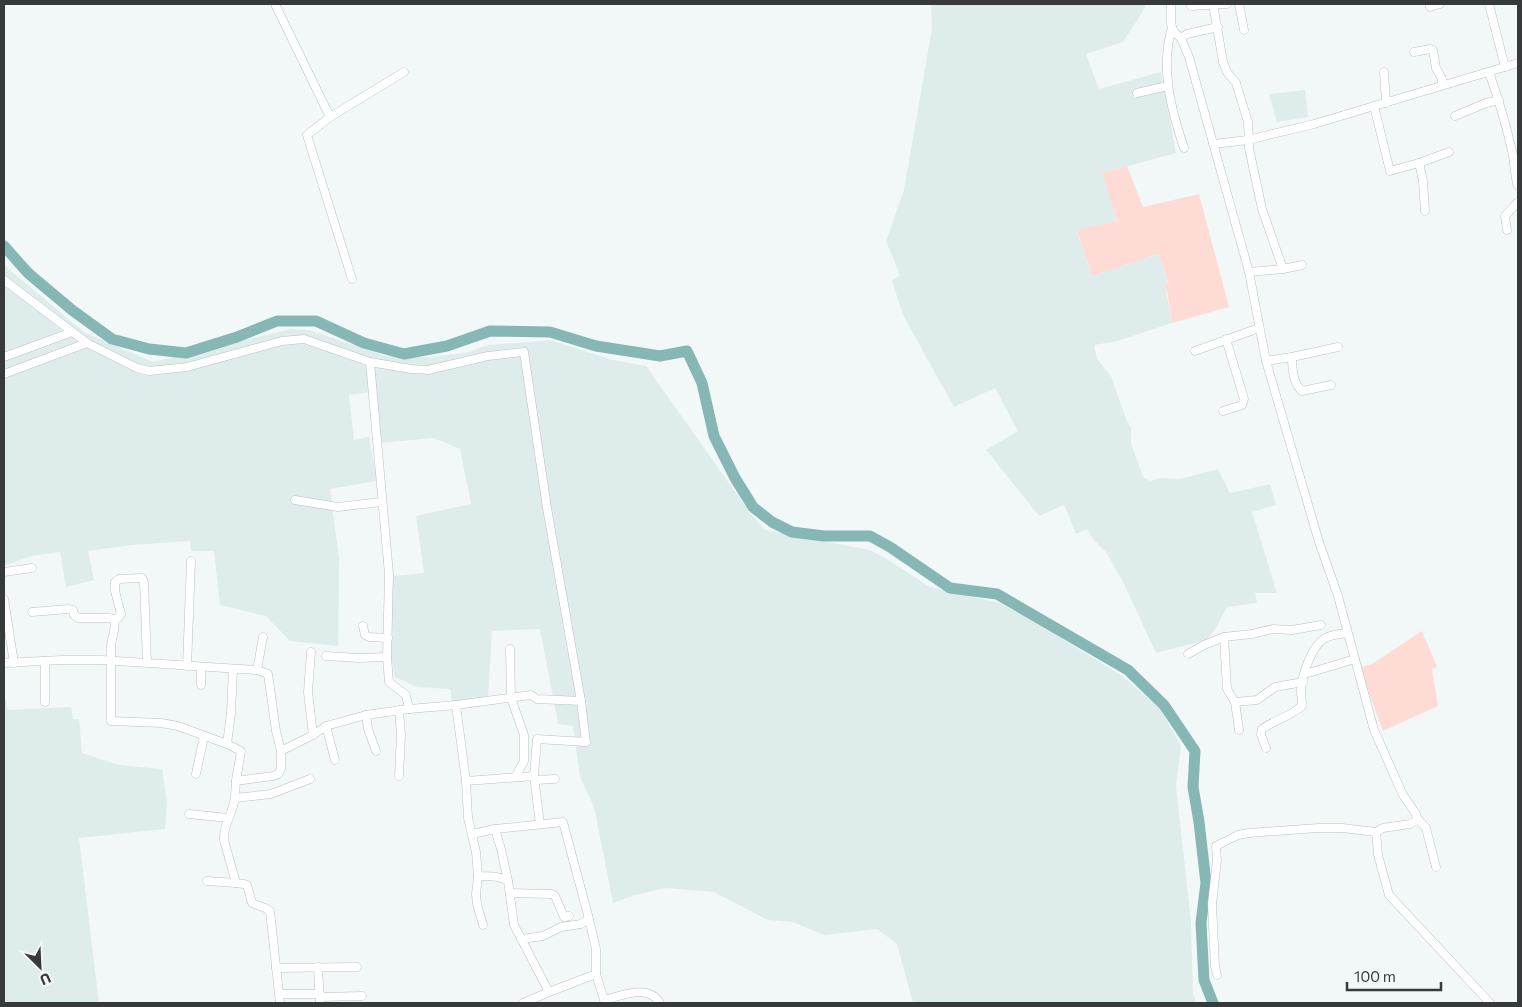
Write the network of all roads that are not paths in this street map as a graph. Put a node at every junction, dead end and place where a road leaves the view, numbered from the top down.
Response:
1 (275, 4) edge
2 (1171, 4) edge
3 (1227, 4) edge
4 (1239, 4) edge
5 (1440, 4) edge
6 (1489, 4) edge
7 (1214, 5) edge
8 (1191, 6) dead end
9 (1430, 7) dead end
10 (1218, 27) junction
11 (1244, 30) dead end
12 (1177, 33) junction
13 (1414, 52) dead end
14 (1518, 63) edge
15 (1506, 67) junction
16 (404, 72) dead end
17 (1384, 72) dead end
18 (1489, 72) junction
19 (1442, 85) junction
20 (1168, 86) junction
21 (1137, 92) dead end
22 (1499, 100) junction
23 (1386, 103) junction
24 (1374, 106) junction
25 (1455, 116) dead end
26 (330, 117) junction
27 (1248, 140) junction
28 (1213, 144) junction
29 (1184, 148) dead end
30 (1449, 152) dead end
31 (1418, 163) junction
32 (1518, 186) edge
33 (1518, 202) edge
34 (1425, 210) dead end
35 (1507, 230) dead end
36 (1302, 265) dead end
37 (1283, 269) junction
38 (1249, 272) junction
39 (352, 279) dead end
40 (4, 280) edge
41 (1259, 328) junction
42 (72, 332) junction
43 (1227, 339) junction
44 (87, 343) junction
45 (1338, 347) dead end
46 (1195, 350) dead end
47 (1292, 356) junction
48 (4, 357) edge
49 (370, 362) junction
50 (1266, 362) junction
51 (4, 374) edge
52 (1332, 385) dead end
53 (1223, 410) dead end
54 (295, 500) dead end
55 (382, 502) junction
56 (191, 561) dead end
57 (32, 568) dead end
58 (4, 572) edge
59 (4, 599) edge
60 (32, 612) dead end
61 (114, 620) junction
62 (1315, 625) dead end
63 (363, 626) dead end
64 (1347, 633) junction
65 (263, 637) dead end
66 (1224, 637) junction
67 (388, 638) junction
68 (510, 649) dead end
69 (311, 652) dead end
70 (1188, 654) dead end
71 (326, 656) dead end
72 (387, 657) junction
73 (1355, 659) junction
74 (45, 661) junction
75 (112, 661) junction
76 (14, 662) junction
77 (146, 662) junction
78 (4, 663) edge
79 (187, 666) junction
80 (201, 667) junction
81 (233, 668) junction
82 (257, 670) junction
83 (1305, 674) junction
84 (1303, 682) junction
85 (201, 685) dead end
86 (511, 698) junction
87 (581, 701) junction
88 (45, 702) dead end
89 (1235, 702) junction
90 (456, 705) junction
91 (409, 709) junction
92 (398, 710) junction
93 (366, 715) junction
94 (326, 726) junction
95 (1240, 730) dead end
96 (313, 735) junction
97 (204, 736) junction
98 (227, 744) junction
99 (1266, 748) dead end
100 (281, 751) junction
101 (376, 751) dead end
102 (335, 760) dead end
103 (196, 774) dead end
104 (399, 776) dead end
105 (516, 776) junction
106 (535, 778) junction
107 (310, 779) dead end
108 (555, 779) dead end
109 (236, 781) junction
110 (466, 781) junction
111 (235, 798) junction
112 (189, 814) dead end
113 (228, 818) junction
114 (1417, 818) junction
115 (540, 824) junction
116 (495, 829) junction
117 (1376, 832) junction
118 (472, 834) junction
119 (1436, 868) dead end
120 (478, 876) junction
121 (207, 880) dead end
122 (508, 881) junction
123 (236, 883) junction
124 (510, 893) junction
125 (569, 916) dead end
126 (589, 918) junction
127 (483, 925) dead end
128 (521, 939) junction
129 (357, 967) dead end
130 (276, 968) junction
131 (318, 968) junction
132 (596, 974) junction
133 (1217, 975) dead end
134 (549, 992) junction
135 (278, 994) junction
136 (362, 996) dead end
137 (320, 998) edge
138 (604, 1002) edge
139 (280, 1003) edge
140 (523, 1003) edge
141 (660, 1003) edge
142 (1490, 1003) edge

1 - 26 street
2 - 12 street
3 - 7 street
4 - 11 street
5 - 9 street
6 - 15 street
7 - 8 street
7 - 10 street
10 - 12 street
10 - 27 street
12 - 20 street
12 - 28 street
13 - 19 street
14 - 15 street
15 - 18 street
16 - 26 street
17 - 23 street
18 - 19 street
18 - 22 street
19 - 23 street
20 - 21 street
20 - 29 street
22 - 25 street
22 - 32 street
23 - 24 street
24 - 27 street
24 - 31 street
26 - 39 street
27 - 28 street
27 - 37 street
28 - 38 street
30 - 31 street
31 - 34 street
33 - 35 street
36 - 37 street
37 - 38 street
38 - 41 street
40 - 42 street
41 - 43 street
41 - 50 street
42 - 44 street
42 - 48 street
43 - 46 street
43 - 53 street
44 - 49 street
44 - 51 street
45 - 47 street
47 - 50 street
47 - 52 street
49 - 55 street
49 - 87 street
50 - 64 street
54 - 55 street
55 - 67 street
56 - 79 street
57 - 58 street
59 - 76 street
60 - 61 street
61 - 75 street
61 - 77 street
62 - 66 street
63 - 67 street
64 - 73 street
64 - 83 street
65 - 82 street
66 - 70 street
66 - 89 street
67 - 72 street
68 - 86 street
69 - 96 street
71 - 72 street
72 - 91 street
73 - 83 street
73 - 114 street
74 - 75 street
74 - 76 street
74 - 88 street
75 - 77 street
75 - 97 street
76 - 78 street
77 - 79 street
79 - 80 street
80 - 81 street
80 - 85 street
81 - 82 street
81 - 98 street
82 - 100 street
83 - 84 street
84 - 89 street
84 - 99 street
86 - 87 street
86 - 90 street
86 - 105 street
87 - 106 street
89 - 95 street
90 - 91 street
90 - 110 street
91 - 92 street
92 - 93 street
92 - 104 street
93 - 94 street
93 - 101 street
94 - 96 street
94 - 102 street
96 - 100 street
97 - 98 street
97 - 103 street
98 - 109 street
100 - 109 street
105 - 106 street
105 - 110 street
106 - 108 street
106 - 115 street
107 - 111 street
109 - 111 street
110 - 118 street
111 - 113 street
112 - 113 street
113 - 123 street
114 - 117 street
114 - 119 street
115 - 116 street
115 - 126 street
116 - 118 street
116 - 122 street
117 - 133 street
117 - 142 street
118 - 120 street
120 - 122 street
120 - 127 street
121 - 123 street
122 - 124 street
123 - 130 street
124 - 125 street
124 - 128 street
126 - 128 street
126 - 132 street
128 - 134 street
129 - 131 street
130 - 131 street
130 - 135 street
131 - 137 street
132 - 134 street
132 - 138 street
134 - 140 street
135 - 137 street
135 - 139 street
136 - 137 street
138 - 141 street

